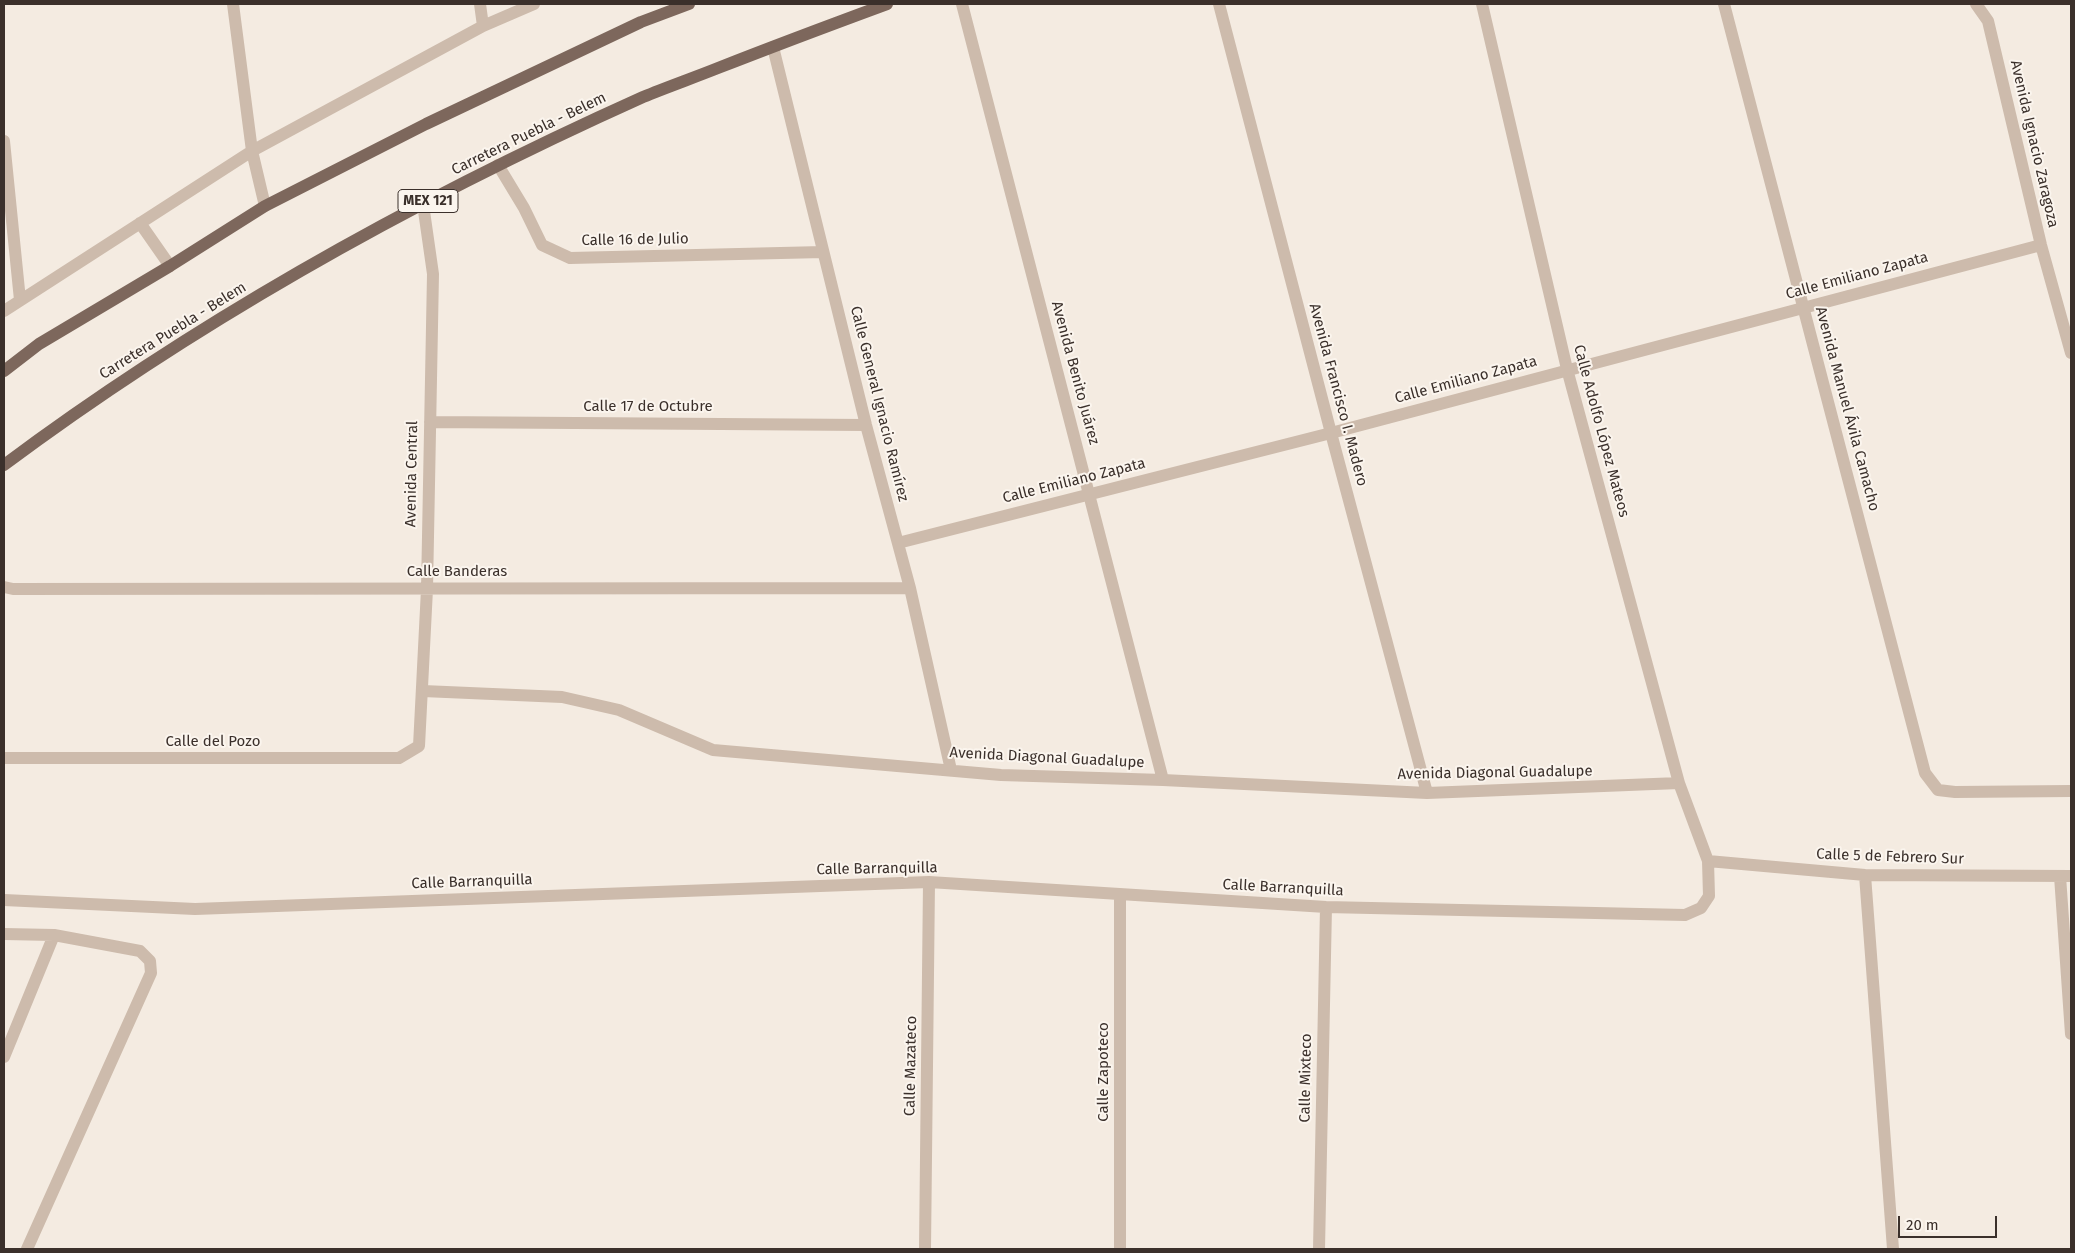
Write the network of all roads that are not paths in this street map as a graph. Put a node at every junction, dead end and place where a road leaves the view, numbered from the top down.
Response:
1 (233, 4) edge
2 (480, 4) edge
3 (534, 4) edge
4 (689, 4) edge
5 (887, 4) edge
6 (962, 4) edge
7 (1220, 4) edge
8 (1482, 4) edge
9 (1724, 4) edge
10 (1976, 4) edge
11 (483, 26) junction
12 (773, 47) junction
13 (4, 141) edge
14 (252, 151) junction
15 (498, 165) junction
16 (423, 204) junction
17 (265, 206) junction
18 (140, 223) junction
19 (2041, 245) junction
20 (823, 252) junction
21 (170, 266) junction
22 (20, 300) junction
23 (1803, 307) junction
24 (4, 311) edge
25 (2071, 353) edge
26 (1567, 369) junction
27 (4, 371) edge
28 (430, 422) junction
29 (866, 425) junction
30 (1331, 433) junction
31 (4, 465) edge
32 (1089, 493) junction
33 (898, 542) junction
34 (4, 587) edge
35 (427, 588) junction
36 (910, 588) junction
37 (423, 691) junction
38 (420, 746) joint
39 (4, 758) edge
40 (951, 770) junction
41 (1163, 780) junction
42 (1679, 784) junction
43 (2071, 792) edge
44 (1427, 793) junction
45 (1708, 862) junction
46 (1865, 875) junction
47 (2065, 876) edge
48 (929, 882) junction
49 (1120, 896) junction
50 (4, 900) edge
51 (1326, 907) junction
52 (4, 934) edge
53 (54, 934) junction
54 (2071, 1034) edge
55 (4, 1057) edge
56 (27, 1249) edge
57 (925, 1249) edge
58 (1120, 1249) edge
59 (1319, 1249) edge
60 (1893, 1249) edge

1 - 14 street
2 - 11 street
3 - 11 street
4 - 17 main road
5 - 12 main road, Carretera Puebla - Belem / MEX 121
6 - 32 street, Avenida Benito Juárez
7 - 30 street, Avenida Francisco I. Madero
8 - 26 street, Calle Adolfo López Mateos
9 - 23 street, Avenida Manuel Ávila Camacho
10 - 19 street, Avenida Ignacio Zaragoza
11 - 14 street
12 - 15 main road, Carretera Puebla - Belem / MEX 121
12 - 20 street, Calle General Ignacio Ramírez
13 - 22 street
14 - 17 street
14 - 18 street
15 - 16 main road, Carretera Puebla - Belem / MEX 121
15 - 20 street, Calle 16 de Julio
16 - 28 street, Avenida Central
16 - 31 main road, Carretera Puebla - Belem / MEX 121
17 - 21 main road
18 - 21 street
18 - 22 street
19 - 23 street, Calle Emiliano Zapata
19 - 25 street, Avenida Ignacio Zaragoza
20 - 29 street, Calle General Ignacio Ramírez
21 - 27 main road
22 - 24 street
23 - 26 street, Calle Emiliano Zapata
23 - 43 street, Avenida Manuel Ávila Camacho
26 - 30 street, Calle Emiliano Zapata
26 - 42 street, Calle Adolfo López Mateos
28 - 29 street, Calle 17 de Octubre
28 - 35 street, Avenida Central
29 - 33 street, Calle General Ignacio Ramírez
30 - 32 street, Calle Emiliano Zapata
30 - 44 street, Avenida Francisco I. Madero
32 - 33 street, Calle Emiliano Zapata
32 - 41 street, Avenida Benito Juárez
33 - 36 street, Calle General Ignacio Ramírez
34 - 35 street, Calle Banderas
35 - 36 street, Calle Banderas
35 - 37 street, Avenida Central
36 - 40 street, Calle General Ignacio Ramírez
37 - 38 street, Avenida Central
37 - 40 street, Avenida Diagonal Guadalupe
38 - 39 street, Calle del Pozo
40 - 41 street, Avenida Diagonal Guadalupe
41 - 44 street, Avenida Diagonal Guadalupe
42 - 44 street, Avenida Diagonal Guadalupe
42 - 45 street, Calle Adolfo López Mateos
45 - 46 street, Calle 5 de Febrero Sur
45 - 51 street, Calle Barranquilla
46 - 47 street, Calle 5 de Febrero Sur
46 - 60 street
47 - 54 street
48 - 49 street, Calle Barranquilla
48 - 50 street, Calle Barranquilla
48 - 57 street, Calle Mazateco
49 - 51 street, Calle Barranquilla
49 - 58 street, Calle Zapoteco
51 - 59 street, Calle Mixteco
52 - 53 street
53 - 55 street
53 - 56 street

